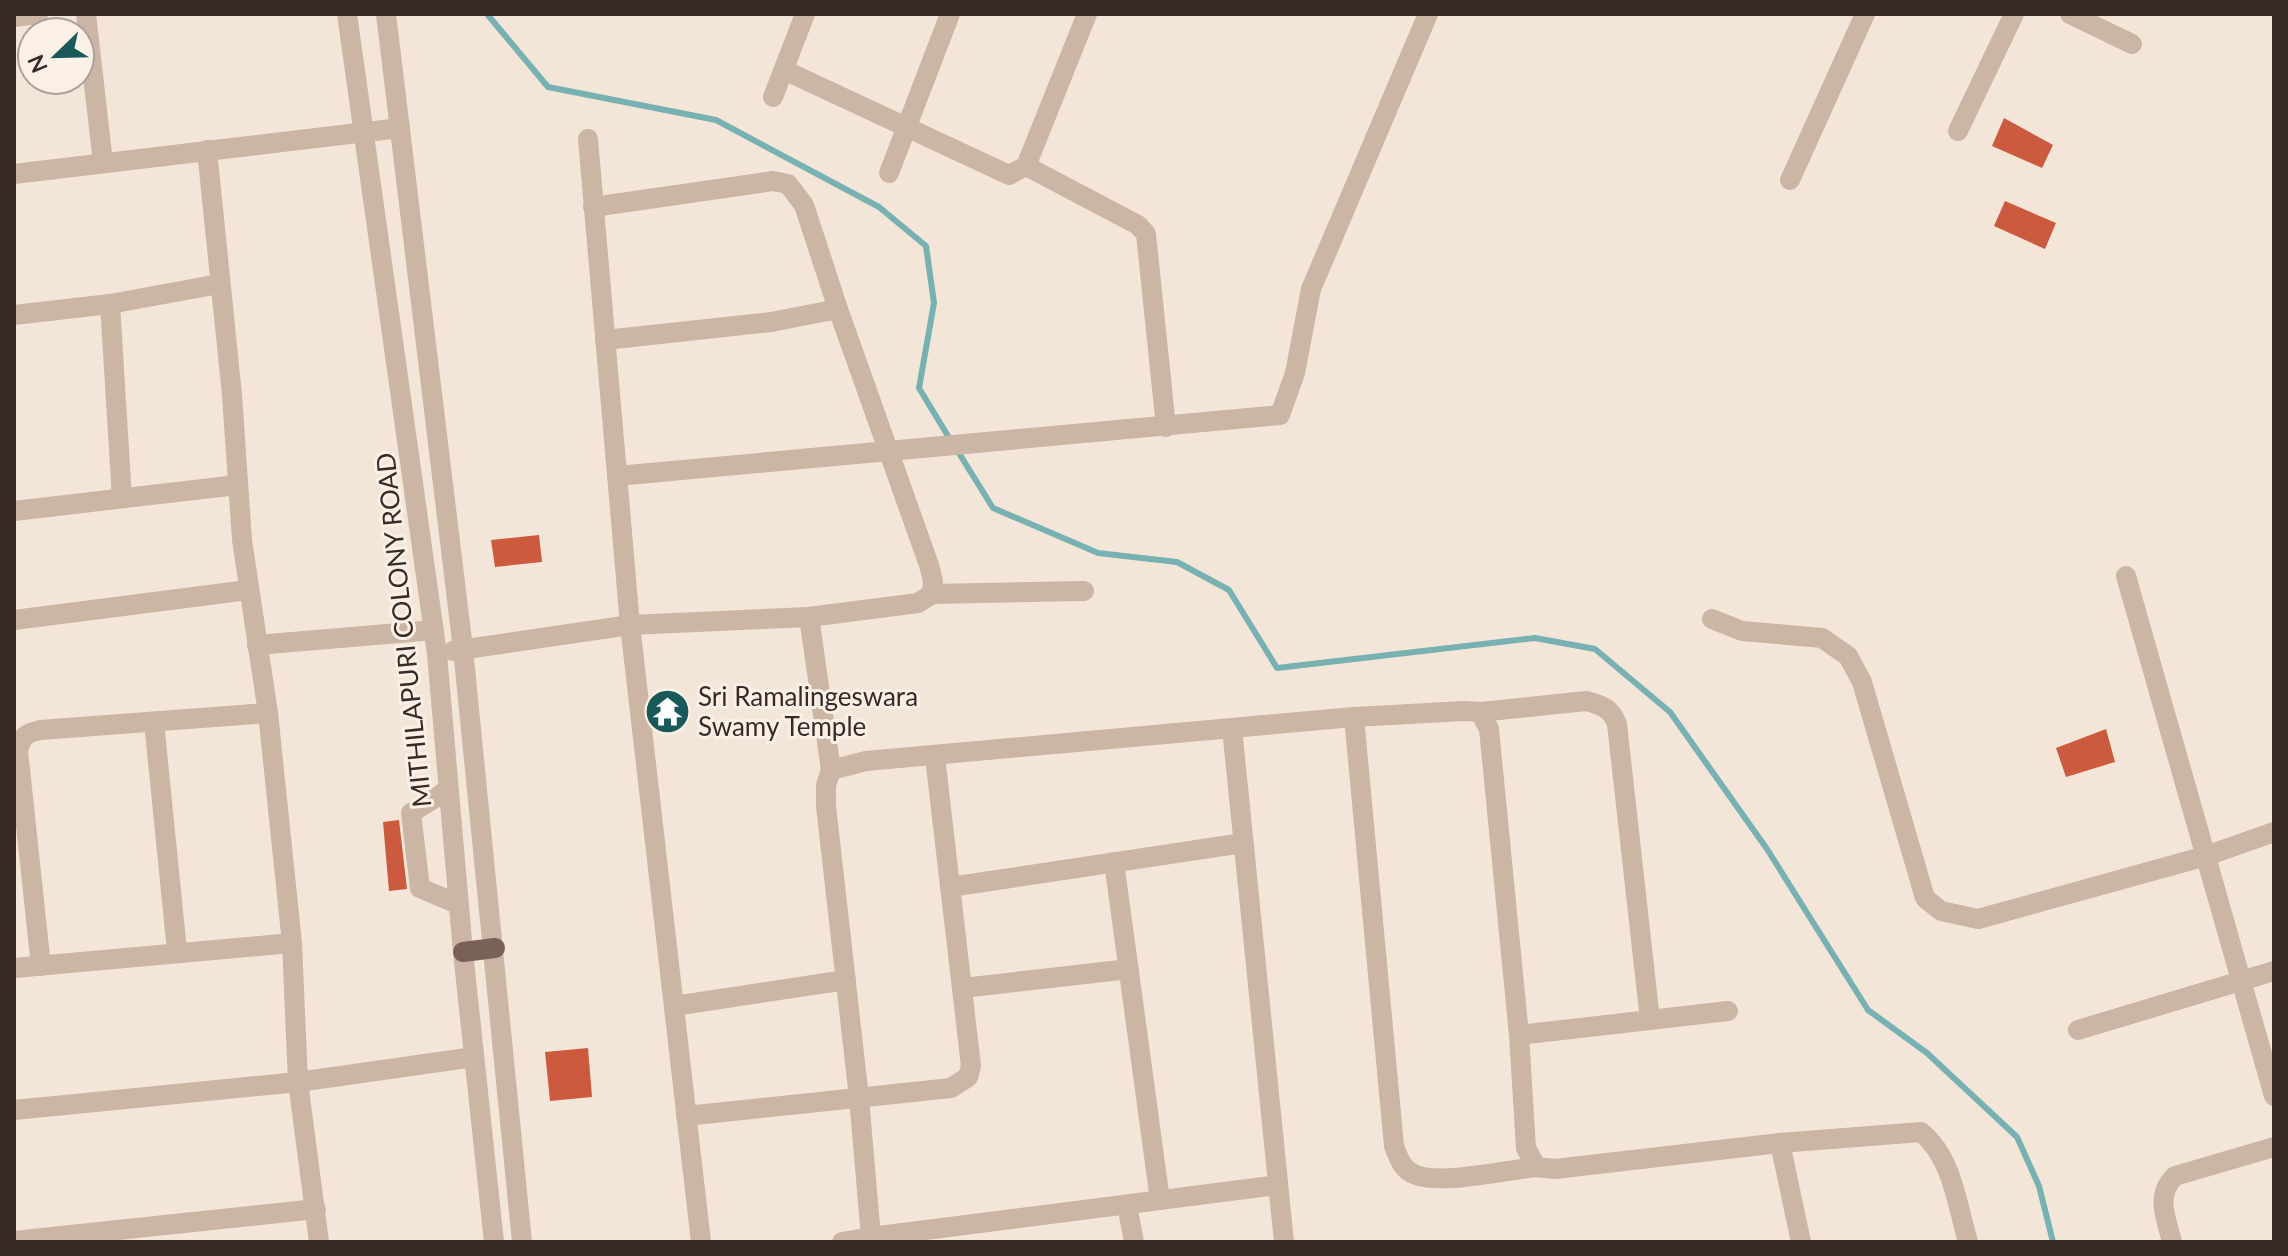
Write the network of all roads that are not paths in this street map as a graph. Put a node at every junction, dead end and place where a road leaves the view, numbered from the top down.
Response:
1 (38, 14) edge
2 (86, 14) edge
3 (347, 14) edge
4 (386, 14) edge
5 (805, 14) edge
6 (950, 14) edge
7 (1087, 14) edge
8 (1428, 14) edge
9 (1865, 14) edge
10 (2014, 14) edge
11 (2070, 14) edge
12 (14, 17) edge
13 (2132, 44) dead end
14 (784, 70) junction
15 (773, 97) dead end
16 (400, 128) junction
17 (906, 130) junction
18 (363, 131) junction
19 (1958, 131) dead end
20 (588, 139) dead end
21 (207, 150) junction
22 (103, 163) junction
23 (1026, 166) junction
24 (889, 173) dead end
25 (14, 174) edge
26 (1790, 180) dead end
27 (593, 207) junction
28 (219, 284) junction
29 (110, 304) junction
30 (838, 309) junction
31 (14, 315) edge
32 (605, 340) junction
33 (1166, 427) junction
34 (889, 451) junction
35 (617, 476) junction
36 (237, 485) junction
37 (122, 498) junction
38 (14, 511) edge
39 (2126, 576) dead end
40 (248, 590) junction
41 (1084, 591) dead end
42 (932, 594) junction
43 (809, 617) junction
44 (1712, 619) dead end
45 (14, 620) edge
46 (630, 625) junction
47 (434, 630) junction
48 (257, 645) junction
49 (463, 649) junction
50 (437, 654) junction
51 (1480, 712) junction
52 (268, 713) junction
53 (1354, 717) junction
54 (154, 722) junction
55 (1232, 728) junction
56 (935, 757) junction
57 (831, 770) junction
58 (448, 790) junction
59 (2274, 832) edge
60 (1243, 843) junction
61 (2206, 856) junction
62 (1114, 862) junction
63 (950, 887) junction
64 (458, 904) junction
65 (292, 943) junction
66 (495, 948) junction
67 (177, 951) junction
68 (463, 952) junction
69 (41, 966) junction
70 (14, 968) edge
71 (1129, 969) junction
72 (2274, 971) edge
73 (2241, 979) junction
74 (846, 980) junction
75 (963, 988) junction
76 (674, 1006) junction
77 (1728, 1011) dead end
78 (1650, 1020) junction
79 (2078, 1030) dead end
80 (1519, 1035) junction
81 (474, 1057) junction
82 (298, 1082) junction
83 (2274, 1096) edge
84 (859, 1098) junction
85 (14, 1110) edge
86 (686, 1116) junction
87 (1780, 1143) junction
88 (2274, 1147) edge
89 (1536, 1167) junction
90 (1278, 1185) junction
91 (1160, 1200) junction
92 (1127, 1205) junction
93 (316, 1209) junction
94 (204, 1232) edge
95 (980, 1233) edge
96 (871, 1237) junction
97 (27, 1241) edge
98 (319, 1242) edge
99 (494, 1242) edge
100 (522, 1242) edge
101 (701, 1242) edge
102 (842, 1242) edge
103 (1134, 1242) edge
104 (1284, 1242) edge
105 (1801, 1242) edge
106 (1968, 1242) edge
107 (2172, 1242) edge

1 - 12 street
2 - 22 street
3 - 18 street, MITHILAPURI COLONY ROAD
4 - 16 street, MITHILAPURI COLONY ROAD
5 - 14 street
6 - 17 street
7 - 23 street
8 - 33 street
9 - 26 street
10 - 19 street
11 - 13 street
14 - 15 street
14 - 17 street
16 - 18 street
16 - 49 street, MITHILAPURI COLONY ROAD
17 - 23 street
17 - 24 street
18 - 21 street
18 - 47 street, MITHILAPURI COLONY ROAD
20 - 27 street
21 - 22 street
21 - 28 street
22 - 25 street
23 - 33 street
27 - 30 street
27 - 32 street
28 - 29 street
28 - 36 street
29 - 31 street
29 - 37 street
30 - 32 street
30 - 34 street
32 - 35 street
33 - 34 street
34 - 35 street
34 - 42 street
35 - 46 street
36 - 37 street
36 - 40 street
37 - 38 street
39 - 61 street
40 - 45 street
40 - 48 street
41 - 42 street
42 - 43 street
43 - 46 street
43 - 57 street
44 - 61 street
46 - 49 street
46 - 76 street
47 - 48 street
47 - 50 street, MITHILAPURI COLONY ROAD
48 - 52 street
49 - 50 street
49 - 66 street, MITHILAPURI COLONY ROAD
50 - 58 street, MITHILAPURI COLONY ROAD
51 - 53 street
51 - 78 street
51 - 80 street
52 - 54 street
52 - 65 street
53 - 55 street
53 - 89 street
54 - 67 street
54 - 69 street
55 - 56 street
55 - 60 street
56 - 57 street
56 - 63 street
57 - 74 street
58 - 64 street, MITHILAPURI COLONY ROAD
58 - 64 street
59 - 61 street
60 - 62 street
60 - 90 street
61 - 73 street
62 - 63 street
62 - 71 street
63 - 75 street
64 - 68 street, MITHILAPURI COLONY ROAD
65 - 67 street
65 - 82 street
66 - 68 main road
66 - 100 street, MITHILAPURI COLONY ROAD
67 - 69 street
68 - 81 street, MITHILAPURI COLONY ROAD
69 - 70 street
71 - 75 street
71 - 91 street
72 - 73 street
73 - 79 street
73 - 83 street
74 - 76 street
74 - 84 street
75 - 84 street
76 - 86 street
77 - 78 street
78 - 80 street
80 - 89 street
81 - 82 street
81 - 99 street, MITHILAPURI COLONY ROAD
82 - 85 street
82 - 93 street
84 - 86 street
84 - 96 street
86 - 101 street
87 - 89 street
87 - 105 street
87 - 106 street
88 - 107 street
90 - 91 street
90 - 104 street
91 - 92 street
92 - 95 street
92 - 103 street
93 - 94 street
93 - 98 street
94 - 97 street
95 - 96 street
96 - 102 street

